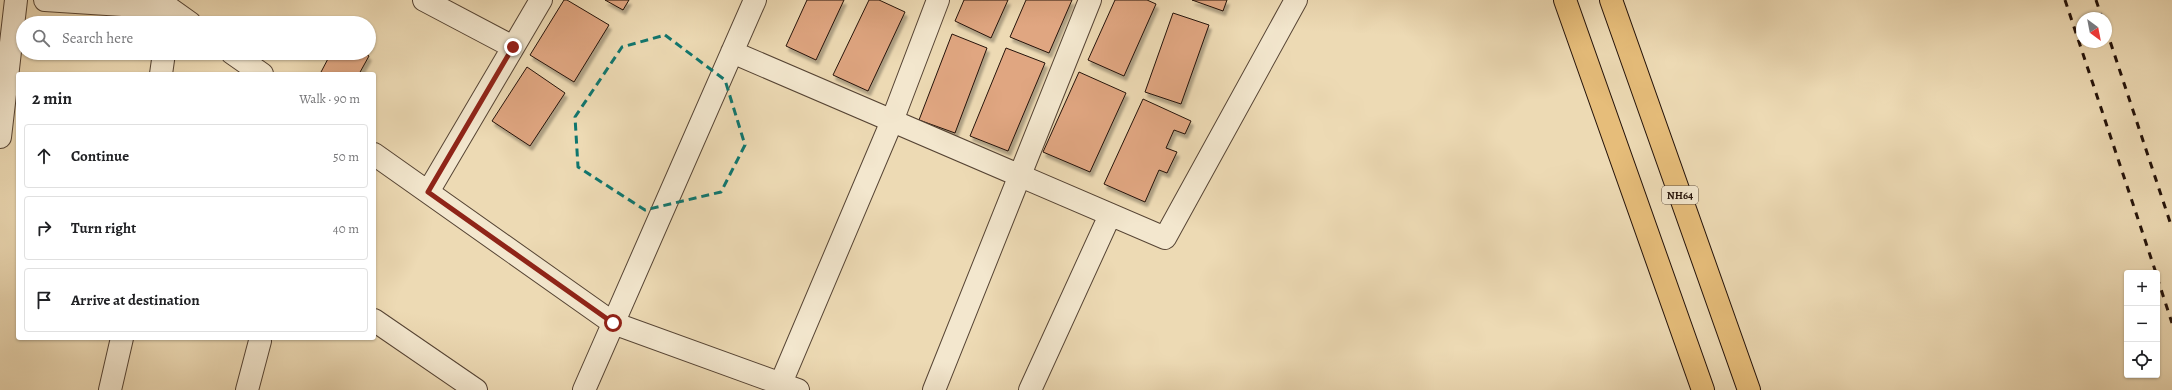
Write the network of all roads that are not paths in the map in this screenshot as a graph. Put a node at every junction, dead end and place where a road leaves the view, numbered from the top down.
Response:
1 (16, 0) edge
2 (45, 0) edge
3 (424, 0) edge
4 (541, 0) edge
5 (755, 0) edge
6 (938, 0) edge
7 (1090, 0) edge
8 (1296, 0) edge
9 (1565, 0) edge
10 (1611, 0) edge
11 (171, 10) edge
12 (180, 16) edge
13 (513, 47) junction
14 (732, 52) junction
15 (163, 60) edge
16 (242, 60) edge
17 (162, 72) edge
18 (259, 72) edge
19 (892, 121) junction
20 (0, 137) edge
21 (376, 155) edge
22 (1020, 176) junction
23 (428, 192) junction
24 (1110, 215) junction
25 (376, 321) edge
26 (613, 323) junction
27 (122, 340) edge
28 (260, 342) dead end
29 (785, 388) edge
30 (110, 390) edge
31 (247, 390) edge
32 (476, 390) edge
33 (584, 390) edge
34 (934, 390) edge
35 (1030, 390) edge
36 (1702, 390) edge
37 (1749, 390) edge

1 - 20 street
2 - 11 street
3 - 13 street
4 - 13 street
5 - 14 street
6 - 19 street
7 - 22 street
8 - 24 street
9 - 36 highway
10 - 37 highway, NH64
11 - 12 street
13 - 23 street
14 - 19 street
14 - 26 street
15 - 17 street
16 - 18 street
19 - 22 street
19 - 29 street
21 - 23 street
22 - 24 street
22 - 34 street
23 - 26 street
24 - 35 street
25 - 32 street
26 - 29 street
26 - 33 street
27 - 30 street
28 - 31 street

